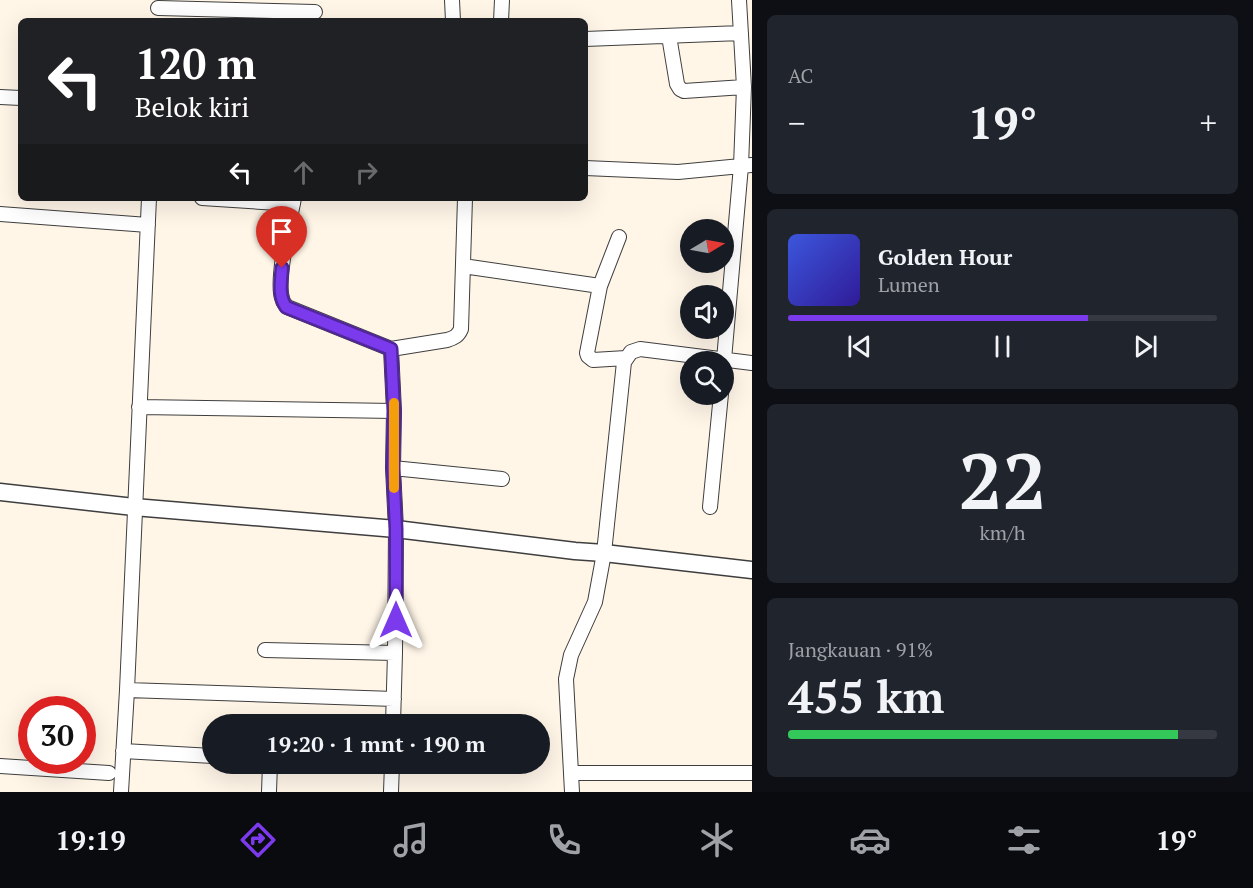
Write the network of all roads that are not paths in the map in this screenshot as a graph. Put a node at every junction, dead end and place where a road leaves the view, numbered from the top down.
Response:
1 (452, 0) edge
2 (502, 0) edge
3 (740, 0) edge
4 (158, 10) edge
5 (315, 11) edge
6 (453, 18) edge
7 (501, 18) edge
8 (741, 33) junction
9 (669, 36) junction
10 (588, 39) edge
11 (744, 87) junction
12 (0, 97) edge
13 (18, 98) edge
14 (747, 166) edge
15 (588, 168) edge
16 (149, 201) edge
17 (293, 201) edge
18 (465, 201) edge
19 (0, 214) edge
20 (148, 225) junction
21 (620, 237) dead end
22 (463, 266) junction
23 (600, 286) junction
24 (391, 349) junction
25 (726, 351) edge
26 (680, 357) edge
27 (626, 358) junction
28 (752, 363) edge
29 (734, 364) edge
30 (720, 405) edge
31 (139, 407) junction
32 (394, 411) junction
33 (393, 468) junction
34 (502, 479) dead end
35 (0, 492) edge
36 (134, 507) junction
37 (710, 507) dead end
38 (396, 529) junction
39 (602, 553) junction
40 (752, 570) edge
41 (265, 650) dead end
42 (396, 653) junction
43 (127, 690) junction
44 (394, 699) junction
45 (393, 714) edge
46 (123, 751) junction
47 (202, 755) edge
48 (0, 766) edge
49 (109, 773) dead end
50 (571, 773) junction
51 (752, 773) edge
52 (270, 774) edge
53 (392, 774) edge
54 (120, 792) edge
55 (269, 792) edge
56 (391, 792) edge
57 (572, 792) edge

1 - 6 street
2 - 7 street
3 - 8 street
4 - 5 street
8 - 9 street
8 - 11 street
9 - 10 street
9 - 11 street
11 - 14 street
12 - 13 street
14 - 15 street
14 - 25 street
16 - 20 street
17 - 24 street
18 - 22 street
19 - 20 street
20 - 31 street
21 - 23 street
22 - 23 street
22 - 24 street
23 - 27 street
24 - 32 street
26 - 27 street
27 - 39 street
28 - 29 street
30 - 37 street
31 - 32 street
31 - 36 street
32 - 33 street
33 - 34 street
33 - 38 street
35 - 36 street
36 - 38 street
36 - 43 street
38 - 39 street
38 - 42 street
39 - 40 street
39 - 50 street
41 - 42 street
42 - 44 street
43 - 44 street
43 - 46 street
44 - 45 street
46 - 47 street
46 - 54 street
48 - 49 street
50 - 51 street
50 - 57 street
52 - 55 street
53 - 56 street

